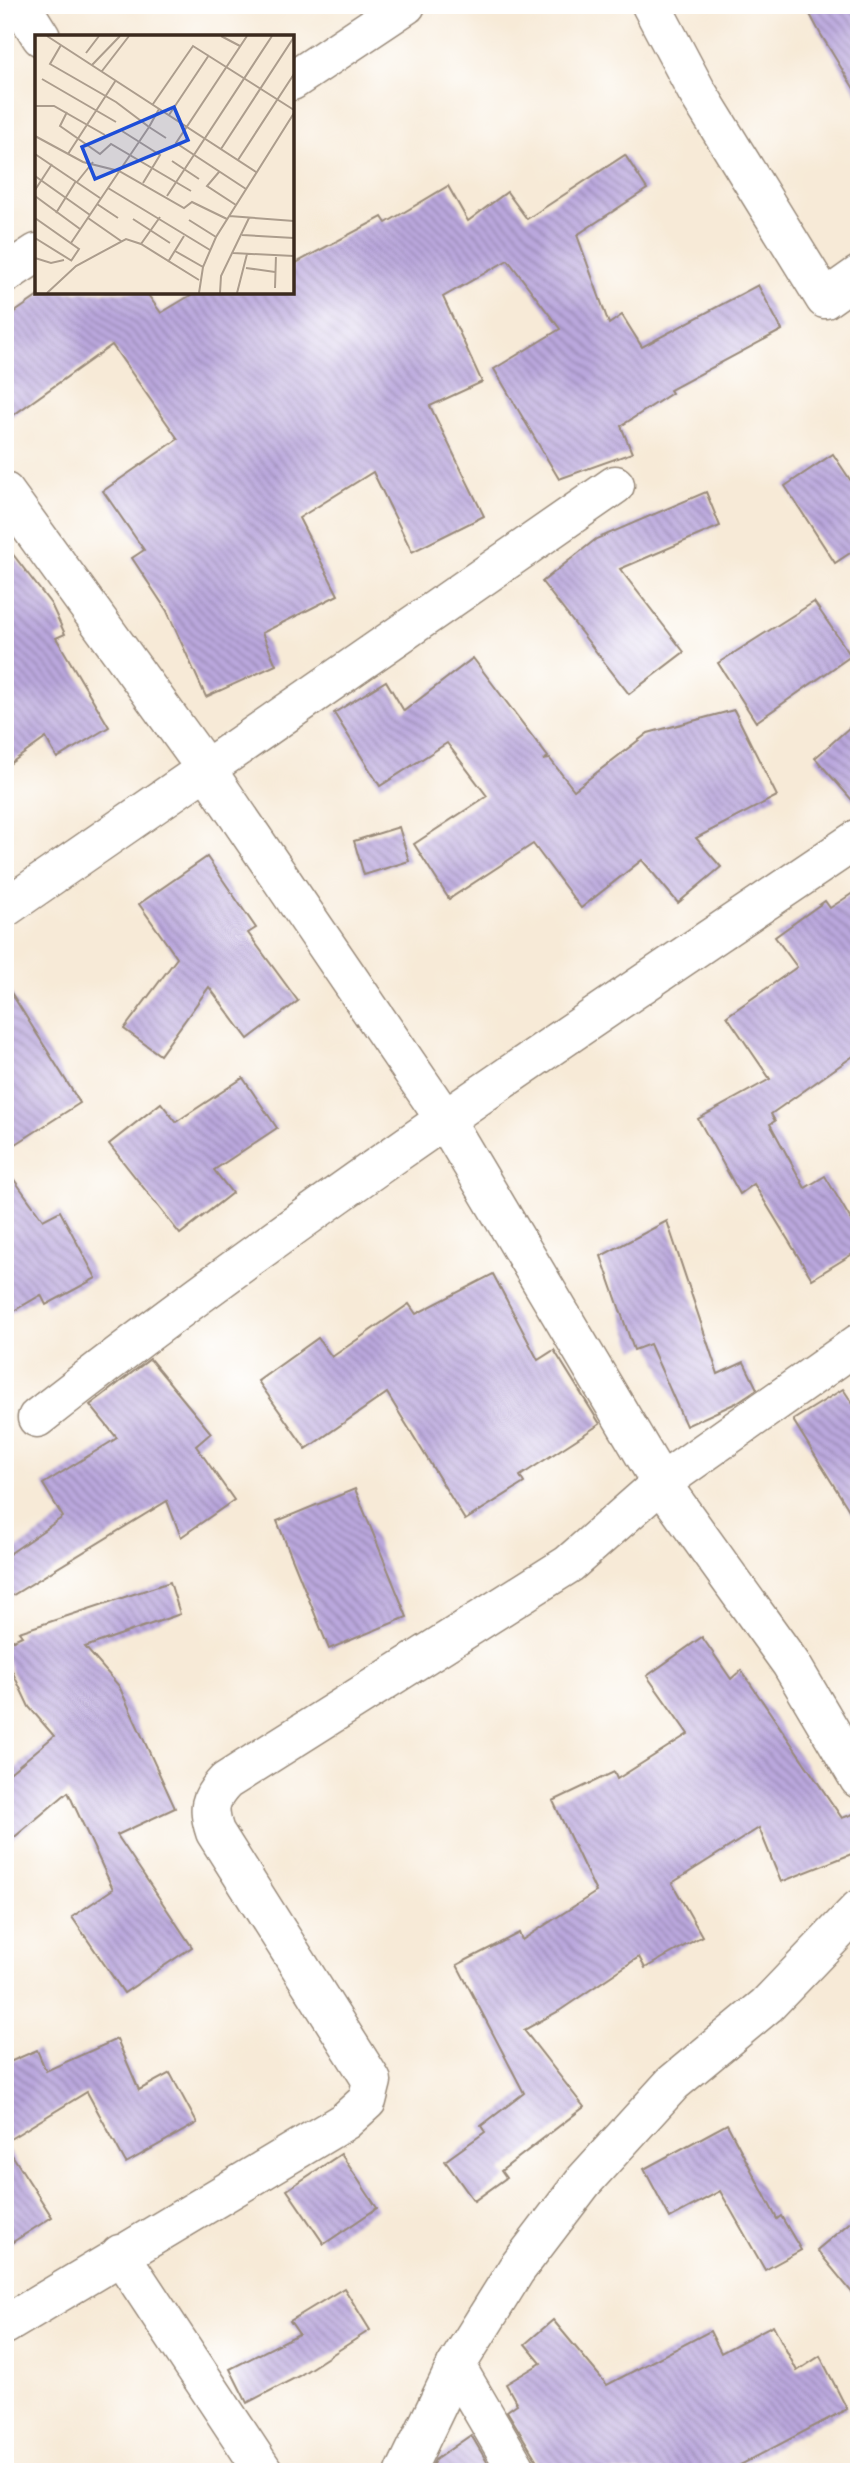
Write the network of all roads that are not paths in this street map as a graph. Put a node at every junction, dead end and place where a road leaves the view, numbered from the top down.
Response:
1 (21, 5) edge
2 (406, 5) edge
3 (651, 5) edge
4 (40, 35) edge
5 (294, 80) edge
6 (35, 254) edge
7 (5, 274) edge
8 (859, 275) edge
9 (615, 485) dead end
10 (5, 492) edge
11 (206, 769) junction
12 (859, 838) edge
13 (5, 908) edge
14 (444, 1118) junction
15 (859, 1343) edge
16 (37, 1418) dead end
17 (661, 1483) junction
18 (859, 1779) edge
19 (859, 1909) edge
20 (120, 2254) junction
21 (5, 2325) edge
22 (456, 2366) junction
23 (264, 2472) edge
24 (405, 2472) edge
25 (518, 2472) edge

1 - 4 street
2 - 5 street
3 - 8 street
6 - 7 street
9 - 11 street
10 - 11 street
11 - 13 street
11 - 14 street
12 - 14 street
14 - 16 street
14 - 17 street
15 - 17 street
17 - 18 street
17 - 20 street
19 - 22 street
20 - 21 street
20 - 23 street
22 - 24 street
22 - 25 street

